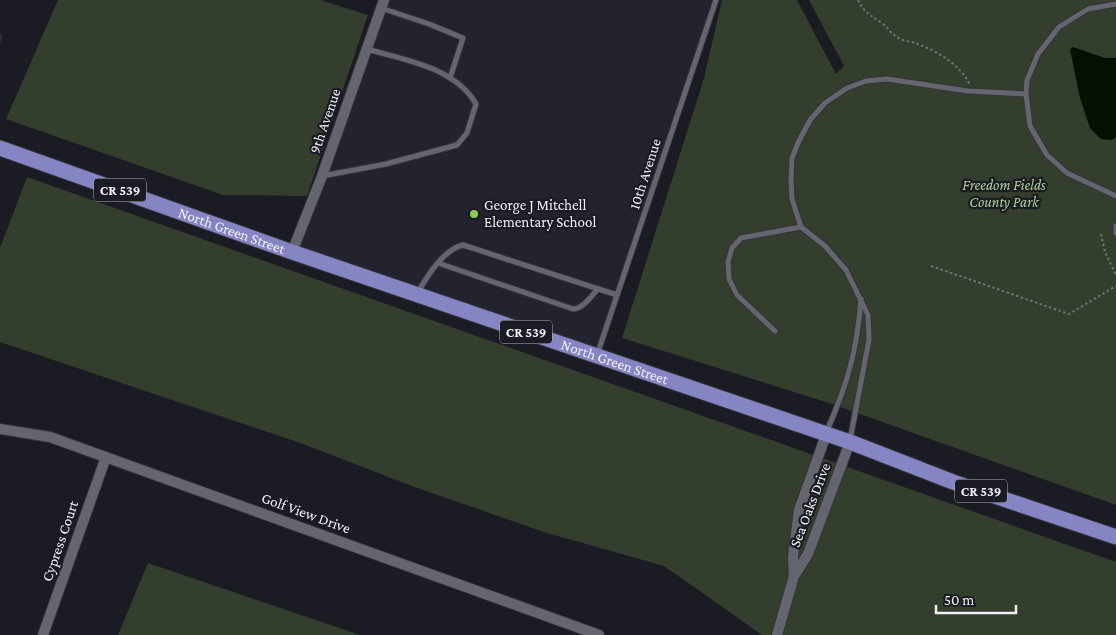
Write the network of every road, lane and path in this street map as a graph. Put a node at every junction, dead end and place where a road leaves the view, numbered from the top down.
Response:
1 (716, 0) edge
2 (858, 0) edge
3 (382, 4) edge
4 (1116, 4) edge
5 (367, 49) junction
6 (450, 78) junction
7 (974, 92) junction
8 (1026, 94) junction
9 (0, 148) edge
10 (322, 176) junction
11 (1116, 196) edge
12 (1116, 226) edge
13 (801, 227) junction
14 (1101, 234) dead end
15 (1116, 234) edge
16 (292, 252) junction
17 (438, 263) junction
18 (931, 266) dead end
19 (1116, 275) edge
20 (1116, 286) edge
21 (598, 289) junction
22 (416, 294) junction
23 (618, 295) junction
24 (861, 299) junction
25 (775, 331) dead end
26 (597, 356) junction
27 (0, 429) edge
28 (826, 435) junction
29 (850, 442) junction
30 (106, 457) junction
31 (1116, 537) edge
32 (794, 576) junction
33 (43, 635) edge
34 (599, 635) edge
35 (777, 635) edge

1 - 23 lane, 10th Avenue
2 - 7 path
3 - 5 street, 9th Avenue
3 - 6 lane
4 - 8 lane
5 - 6 lane
5 - 10 street, 9th Avenue
6 - 10 lane
7 - 8 lane
7 - 13 lane
8 - 11 lane
9 - 16 main road, North Green Street / CR 539
10 - 16 street, 9th Avenue
12 - 15 lane
13 - 24 lane
13 - 25 lane
14 - 19 path
16 - 22 main road, North Green Street / CR 539
17 - 21 lane
17 - 21 lane
17 - 22 lane
18 - 20 path
21 - 23 lane
22 - 26 main road, North Green Street / CR 539
23 - 26 lane, 10th Avenue
24 - 28 lane
24 - 29 lane
26 - 28 main road, North Green Street / CR 539
27 - 30 street, Golf View Drive
28 - 29 main road, North Green Street / CR 539
28 - 32 street, Sea Oaks Drive
29 - 31 main road, North Green Street / CR 539
29 - 32 street, Sea Oaks Drive
30 - 33 street, Cypress Court
30 - 34 street, Golf View Drive
32 - 35 street, Sea Oaks Drive

